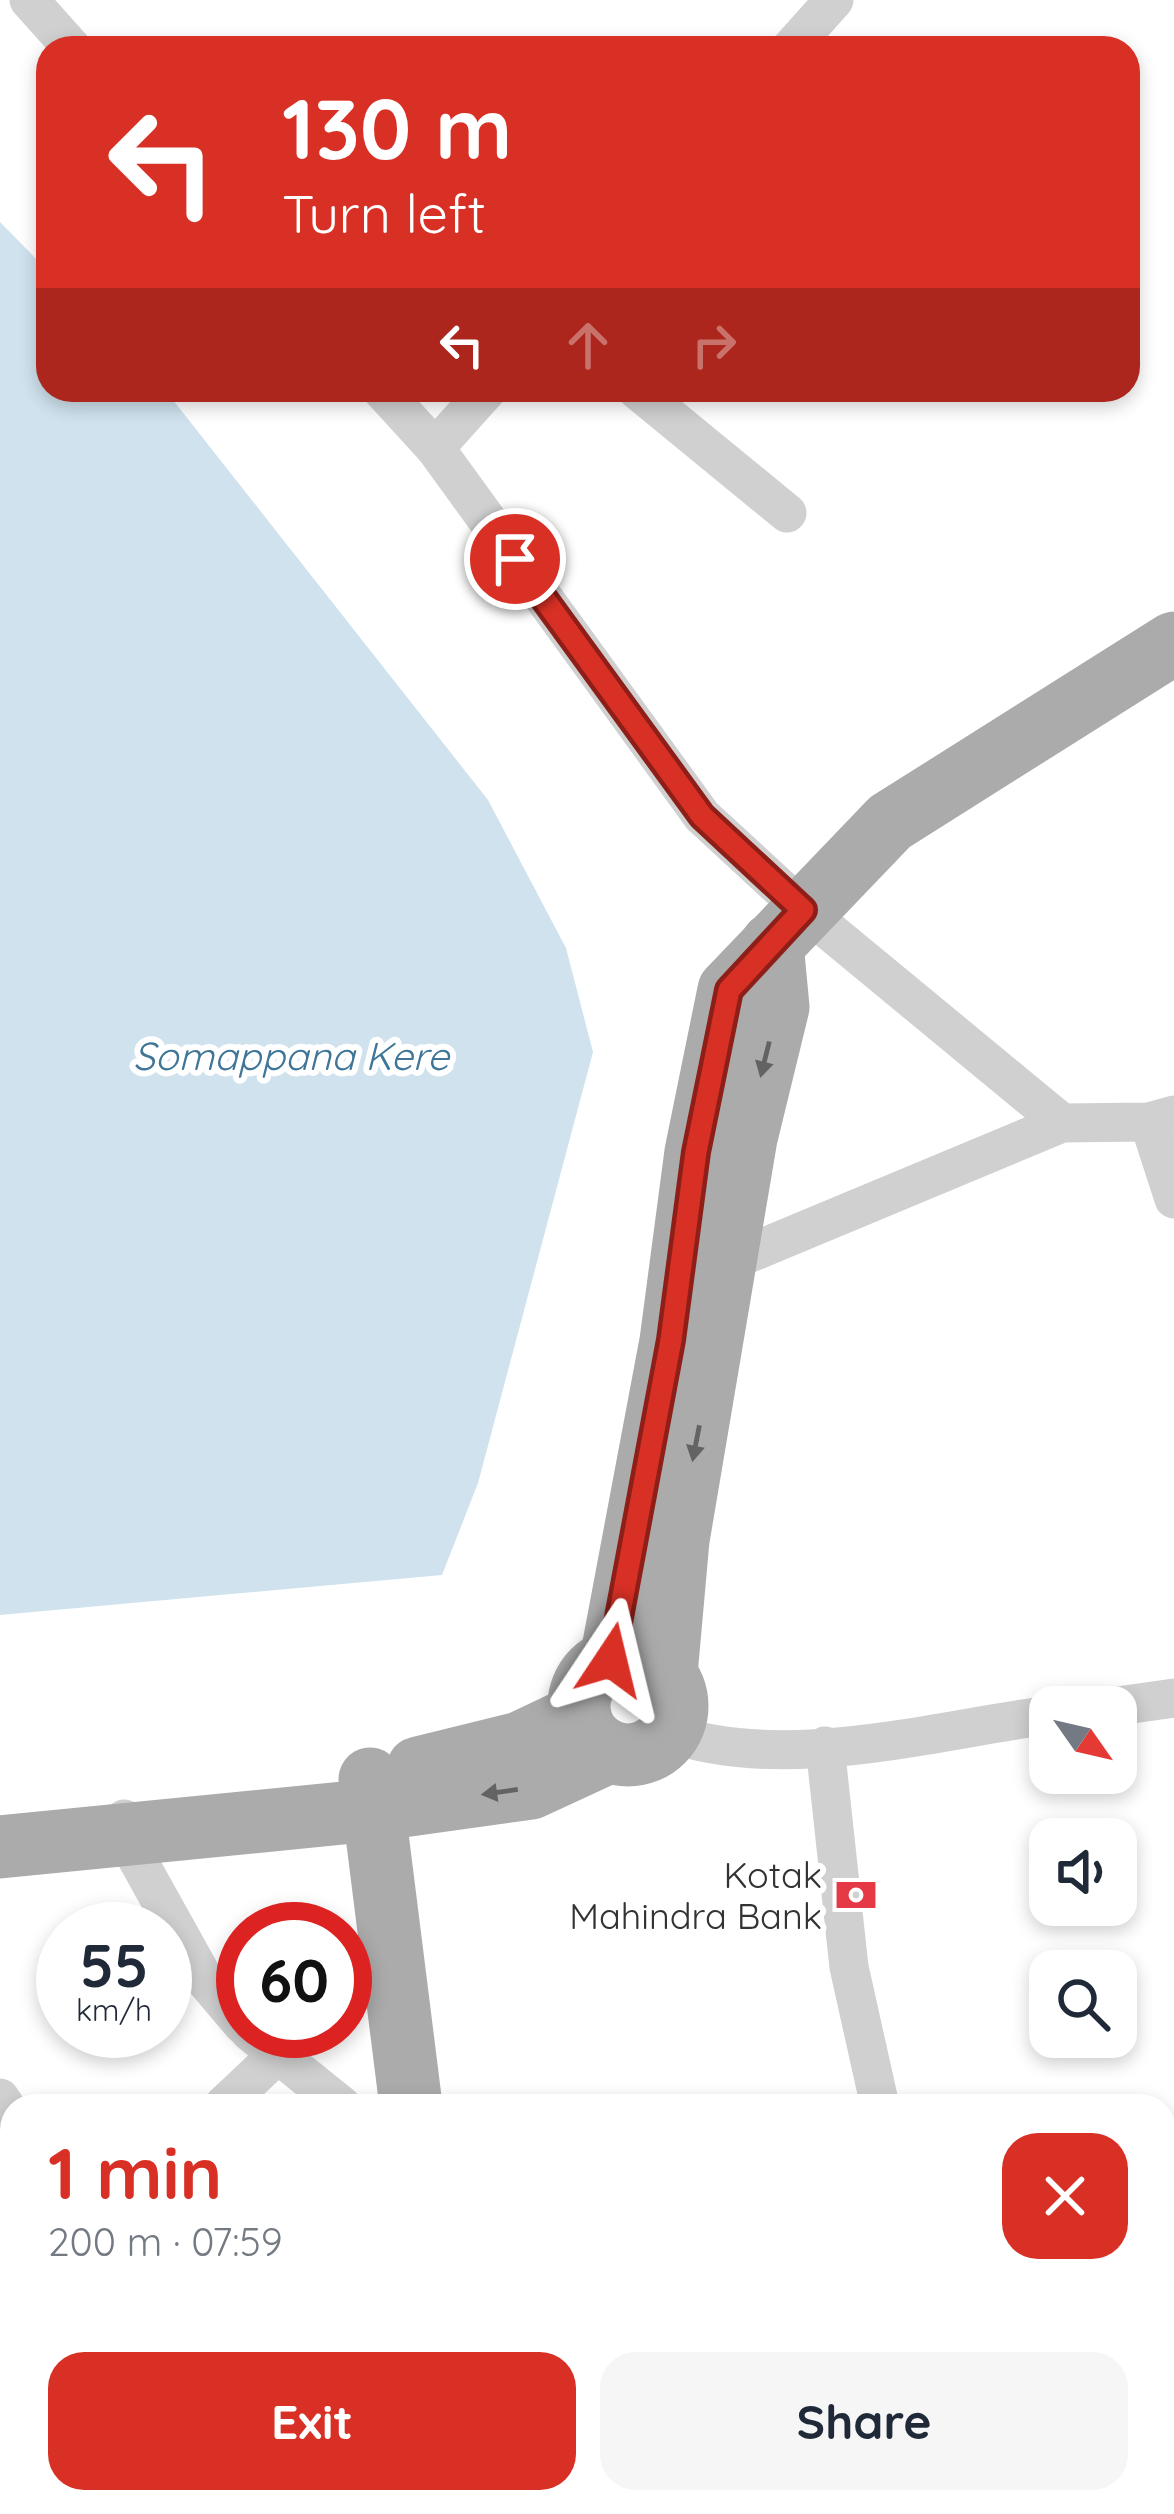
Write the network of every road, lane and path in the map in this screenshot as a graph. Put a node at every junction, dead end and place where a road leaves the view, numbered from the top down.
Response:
1 (29, 0) edge
2 (834, 0) edge
3 (62, 36) edge
4 (802, 36) edge
5 (393, 402) edge
6 (476, 402) edge
7 (652, 402) edge
8 (435, 448) junction
9 (787, 512) dead end
10 (1174, 643) edge
11 (788, 927) junction
12 (1161, 1119) edge
13 (1062, 1123) junction
14 (1174, 1199) edge
15 (726, 1264) junction
16 (649, 1689) junction
17 (1174, 1699) edge
18 (1137, 1704) edge
19 (1029, 1718) edge
20 (594, 1733) junction
21 (825, 1746) junction
22 (372, 1795) junction
23 (0, 1816) edge
24 (124, 1822) junction
25 (0, 1847) edge
26 (216, 1993) edge
27 (246, 2058) edge
28 (281, 2058) edge
29 (229, 2094) edge
30 (327, 2094) edge
31 (409, 2094) edge
32 (877, 2094) edge

1 - 3 street
2 - 4 street
5 - 8 street
6 - 8 street
7 - 9 street
8 - 11 street
10 - 11 main road
11 - 13 street
11 -> 15 main road
11 - 16 main road
12 - 13 street
12 - 14 street
13 - 15 street
15 -> 16 main road
16 - 20 main road
16 - 20 main road
16 - 21 street
17 - 18 street
19 - 21 street
20 - 22 main road
21 - 32 street
22 - 24 main road
22 - 31 main road
23 - 24 main road
24 - 25 main road
24 - 26 street
27 - 29 street
28 - 30 street

